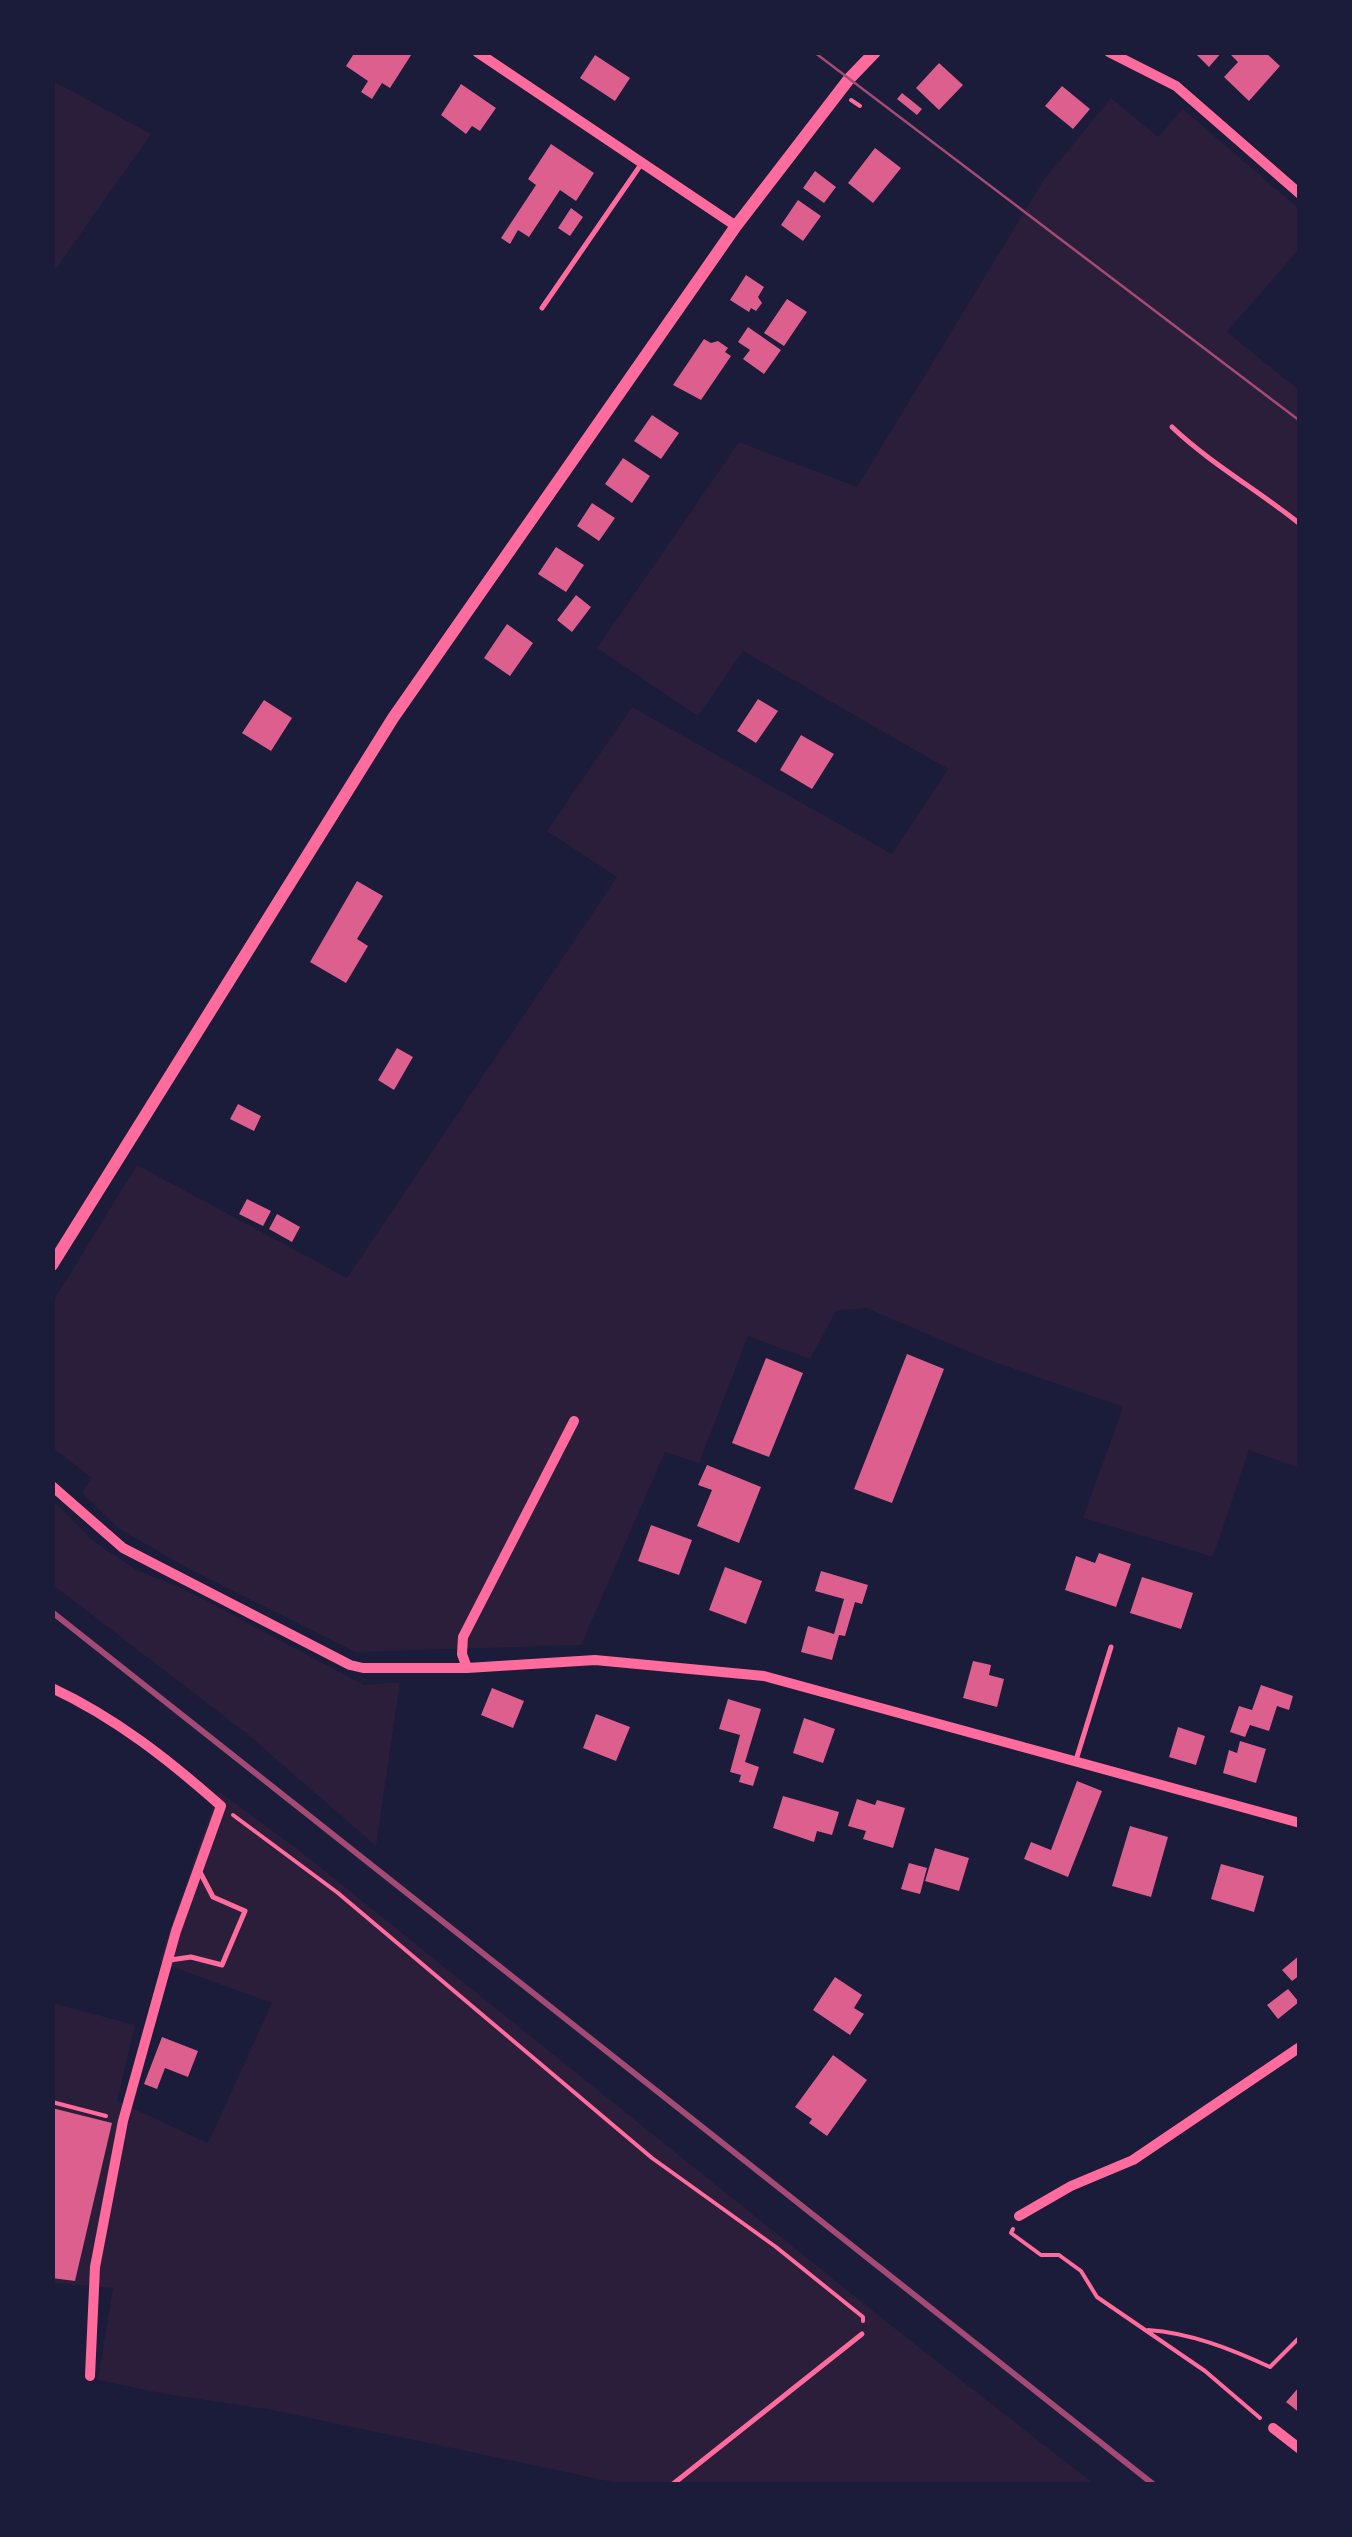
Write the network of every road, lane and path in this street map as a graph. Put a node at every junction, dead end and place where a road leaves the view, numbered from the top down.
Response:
1 (477, 52) edge
2 (875, 52) edge
3 (1109, 52) edge
4 (642, 162) junction
5 (1300, 194) edge
6 (736, 226) junction
7 (542, 308) dead end
8 (1172, 427) dead end
9 (1300, 524) edge
10 (52, 1266) edge
11 (574, 1421) dead end
12 (52, 1486) edge
13 (1112, 1646) dead end
14 (468, 1668) junction
15 (52, 1688) edge
16 (1076, 1760) junction
17 (221, 1806) junction
18 (1300, 1824) edge
19 (198, 1870) junction
20 (167, 1960) junction
21 (1300, 2047) edge
22 (52, 2102) edge
23 (123, 2121) junction
24 (1019, 2216) joint
25 (1147, 2330) junction
26 (862, 2334) joint
27 (1300, 2336) edge
28 (90, 2376) dead end
29 (1272, 2428) joint
30 (1300, 2449) edge
31 (673, 2484) edge

1 - 4 street
2 - 6 street
3 - 5 street
4 - 6 street
4 - 7 lane
6 - 10 street
8 - 9 lane
11 - 14 street
12 - 14 street
13 - 16 lane
14 - 16 street
15 - 17 street
16 - 18 street
17 - 19 street
17 - 26 path
19 - 20 street
19 - 20 lane
20 - 23 street
21 - 24 street
22 - 23 path
23 - 28 street
24 - 25 path
25 - 27 path
25 - 29 path
26 - 31 lane
29 - 30 street

